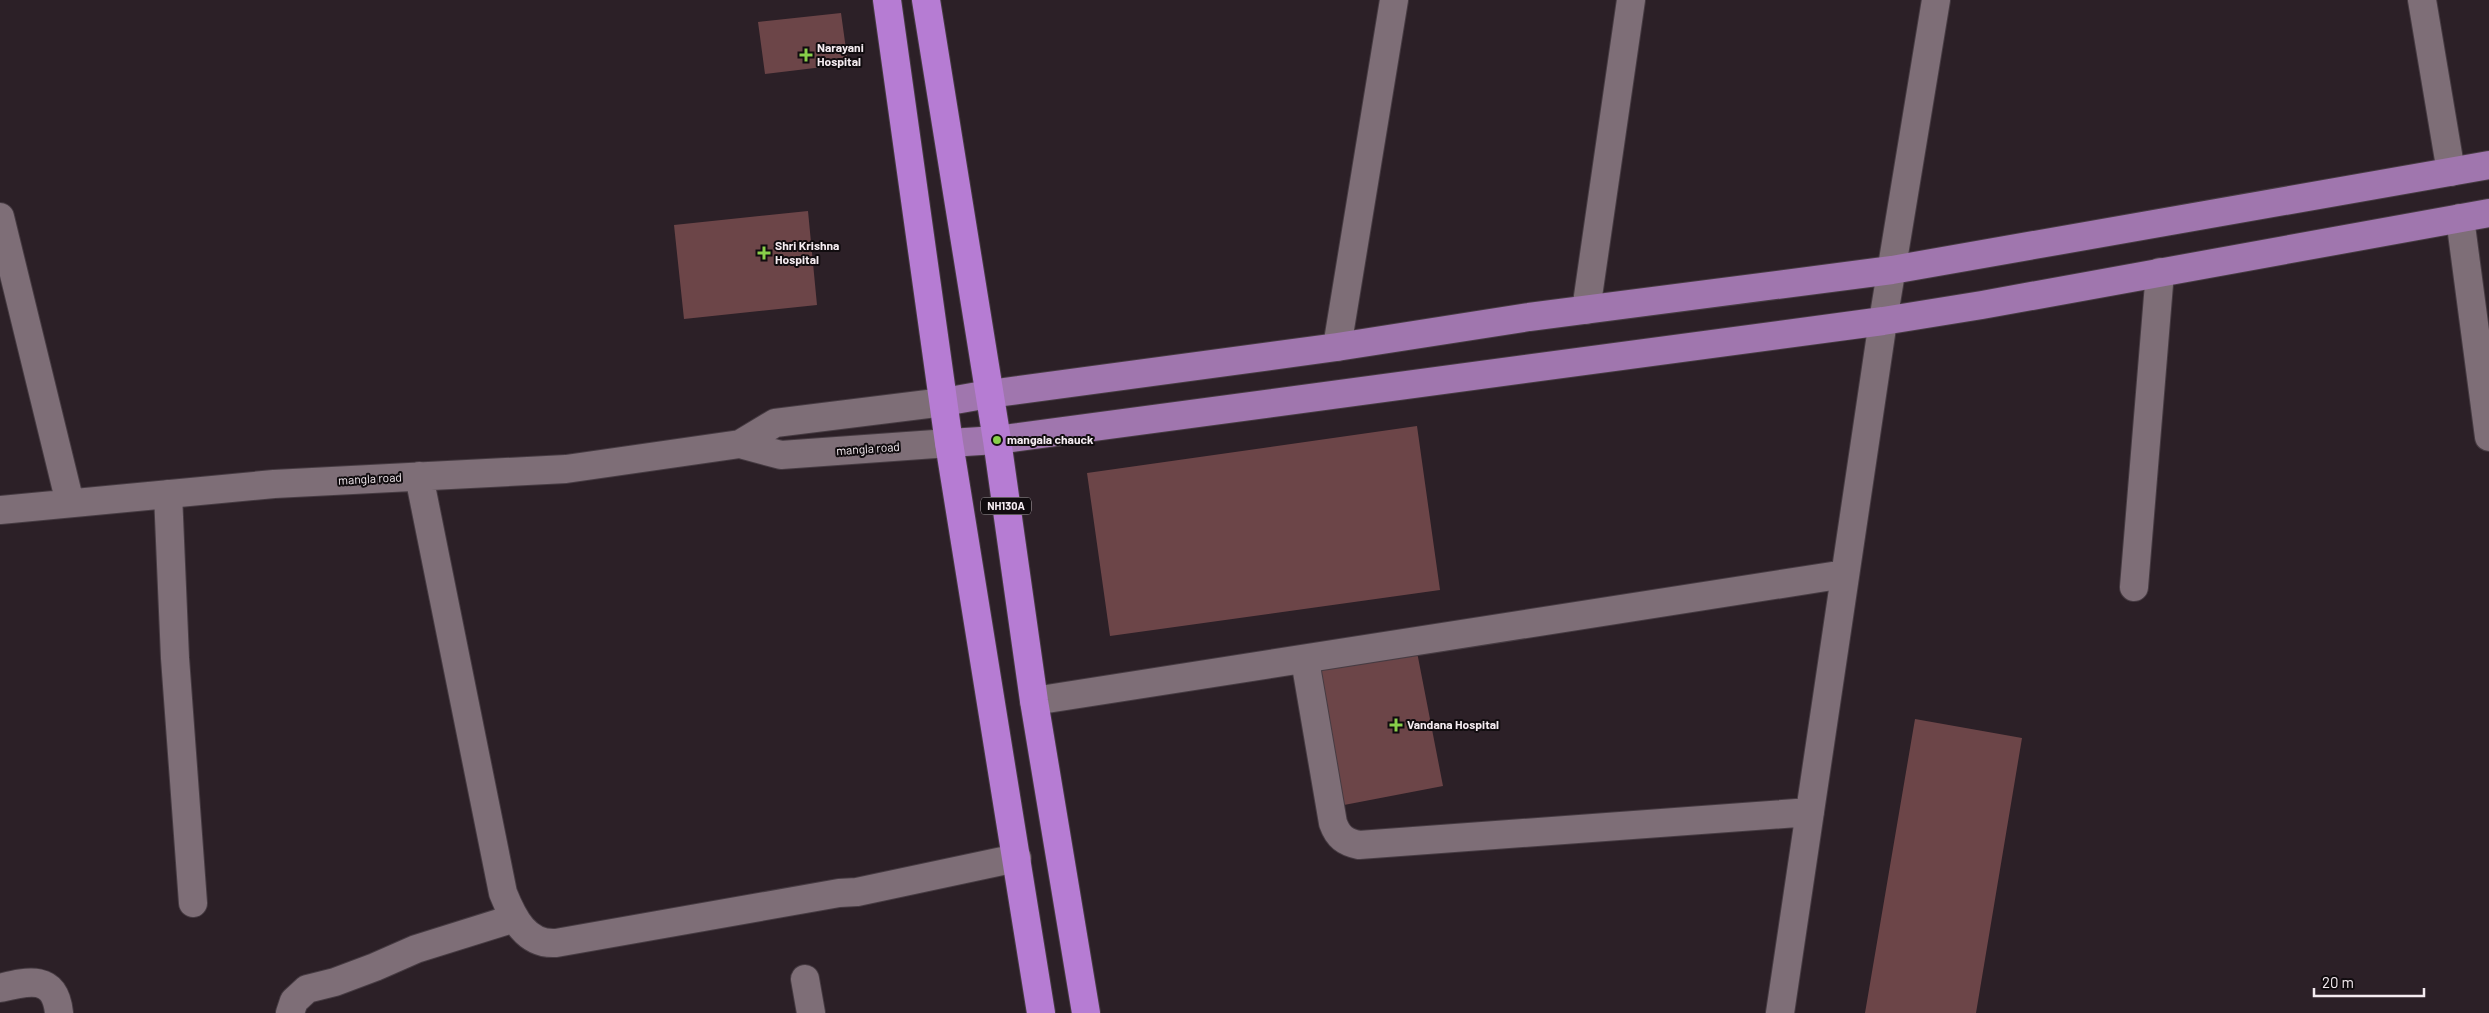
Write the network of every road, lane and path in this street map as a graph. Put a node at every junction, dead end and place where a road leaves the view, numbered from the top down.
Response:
1 (887, 0) edge
2 (926, 0) edge
3 (1394, 0) edge
4 (1631, 0) edge
5 (1936, 0) edge
6 (2422, 0) edge
7 (2489, 164) edge
8 (2451, 172) junction
9 (2489, 213) edge
10 (0, 216) edge
11 (2460, 218) junction
12 (1892, 270) junction
13 (2160, 272) junction
14 (1586, 310) junction
15 (1884, 321) junction
16 (1337, 347) junction
17 (989, 394) junction
18 (944, 402) junction
19 (2489, 437) edge
20 (997, 440) junction
21 (740, 444) junction
22 (949, 444) junction
23 (419, 476) junction
24 (168, 494) junction
25 (70, 503) junction
26 (0, 510) edge
27 (1846, 574) junction
28 (2134, 587) dead end
29 (1304, 660) junction
30 (1034, 701) junction
31 (1810, 812) junction
32 (1017, 858) junction
33 (193, 902) dead end
34 (515, 918) junction
35 (805, 979) dead end
36 (0, 988) edge
37 (59, 1013) edge
38 (290, 1013) edge
39 (811, 1013) edge
40 (1041, 1013) edge
41 (1086, 1013) edge
42 (1780, 1013) edge

1 - 18 highway
2 - 17 highway, NH130A
3 - 16 street
4 - 14 street
5 - 12 street
6 - 8 street
7 - 8 main road, mangla road
8 - 12 main road, mangla road
9 - 11 main road, mangla road
10 - 25 street
11 - 13 main road, mangla road
11 - 19 street
12 - 14 main road, mangla road
12 - 15 street
13 - 15 main road, mangla road
13 - 28 street
14 - 16 main road, mangla road
15 - 20 main road, mangla road
15 - 27 street
16 - 17 main road, mangla road
17 - 18 main road, mangla road
17 - 20 highway, NH130A
18 - 21 street, mangla road
18 - 22 highway
20 - 22 main road, mangla road
20 - 30 highway, NH130A
21 - 22 street, mangla road
21 - 23 street, mangla road
22 - 32 highway
23 - 24 street, mangla road
23 - 34 street
24 - 25 street, mangla road
24 - 33 street
25 - 26 street, mangla road
27 - 29 street
27 - 31 street
29 - 30 street
29 - 31 street
30 - 41 highway, NH130A
31 - 42 street
32 - 34 street
32 - 40 highway
34 - 38 street
35 - 39 street
36 - 37 street

